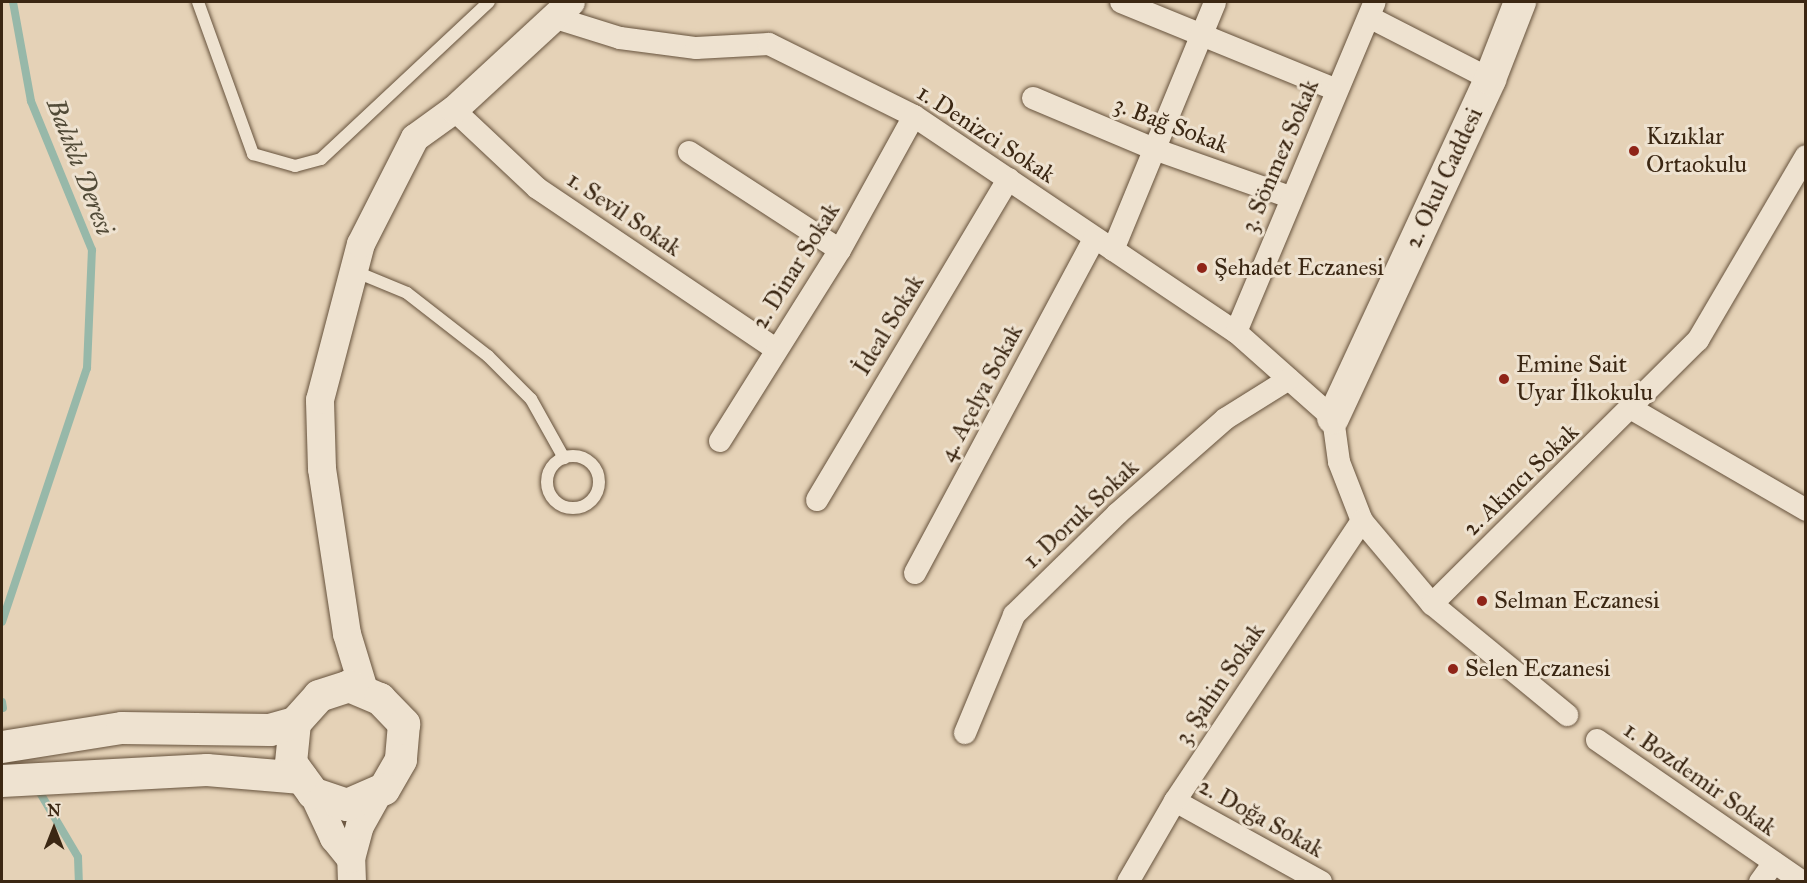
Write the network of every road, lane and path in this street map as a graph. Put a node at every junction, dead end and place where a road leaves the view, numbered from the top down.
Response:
1 (198, 2) edge
2 (489, 2) edge
3 (1120, 2) edge
4 (1215, 2) edge
5 (1520, 2) edge
6 (1372, 9) edge
7 (563, 10) edge
8 (1202, 33) junction
9 (1490, 79) junction
10 (1337, 90) junction
11 (1032, 98) dead end
12 (454, 110) junction
13 (914, 116) junction
14 (1154, 149) junction
15 (689, 152) dead end
16 (1806, 156) edge
17 (1008, 179) junction
18 (1292, 198) junction
19 (1103, 244) junction
20 (840, 249) junction
21 (354, 271) junction
22 (1236, 332) junction
23 (776, 349) junction
24 (1289, 379) junction
25 (1632, 410) junction
26 (1333, 418) junction
27 (720, 441) dead end
28 (564, 458) junction
29 (817, 500) dead end
30 (1806, 510) edge
31 (1362, 521) junction
32 (915, 573) dead end
33 (1432, 604) junction
34 (347, 634) junction
35 (331, 692) junction
36 (365, 693) junction
37 (1567, 715) dead end
38 (282, 726) junction
39 (965, 733) dead end
40 (1597, 740) dead end
41 (2, 747) edge
42 (2, 781) edge
43 (307, 785) junction
44 (380, 790) junction
45 (1175, 801) junction
46 (1774, 863) junction
47 (351, 870) edge
48 (1128, 882) edge
49 (1321, 882) edge
50 (1760, 882) edge
51 (1803, 882) edge

1 - 2 lane
3 - 8 street
4 - 8 street, 4. Açelya Sokak
5 - 9 main road, 2. Okul Caddesi
6 - 9 street
6 - 10 street, 3. Sönmez Sokak
7 - 12 street
7 - 13 street, 1. Denizci Sokak
8 - 10 street
8 - 14 street, 4. Açelya Sokak
9 - 26 main road, 2. Okul Caddesi
10 - 18 street, 3. Sönmez Sokak
11 - 14 street, 3. Bağ Sokak
12 - 21 street
12 - 23 street, 1. Sevil Sokak
13 - 17 street, 1. Denizci Sokak
13 - 20 street, 2. Dinar Sokak
14 - 18 street, 3. Bağ Sokak
14 - 19 street, 4. Açelya Sokak
15 - 20 street
16 - 25 street, 2. Akıncı Sokak
17 - 19 street, 1. Denizci Sokak
17 - 29 street, İdeal Sokak
18 - 22 street, 3. Sönmez Sokak
19 - 22 street, 1. Denizci Sokak
19 - 32 street, 4. Açelya Sokak
20 - 23 street, 2. Dinar Sokak
21 - 28 lane
21 - 34 street
22 - 24 street, 1. Denizci Sokak
23 - 27 street, 2. Dinar Sokak
24 - 26 street, 1. Denizci Sokak
24 - 39 street, 1. Doruk Sokak
25 - 30 street
25 - 33 street, 2. Akıncı Sokak
26 - 31 street
28 - 28 lane
31 - 33 street
31 - 45 street, 3. Şahin Sokak
33 - 37 street
34 - 35 street
34 - 36 street
35 - 36 main road
35 - 38 main road
36 - 44 main road
38 - 41 main road
38 - 43 main road
40 - 46 street, 1. Bozdemir Sokak
42 - 43 main road
43 - 44 main road
43 - 47 street
44 - 47 street
45 - 48 street, 3. Şahin Sokak
45 - 49 street, 2. Doğa Sokak
46 - 50 street
46 - 51 street, 1. Bozdemir Sokak

